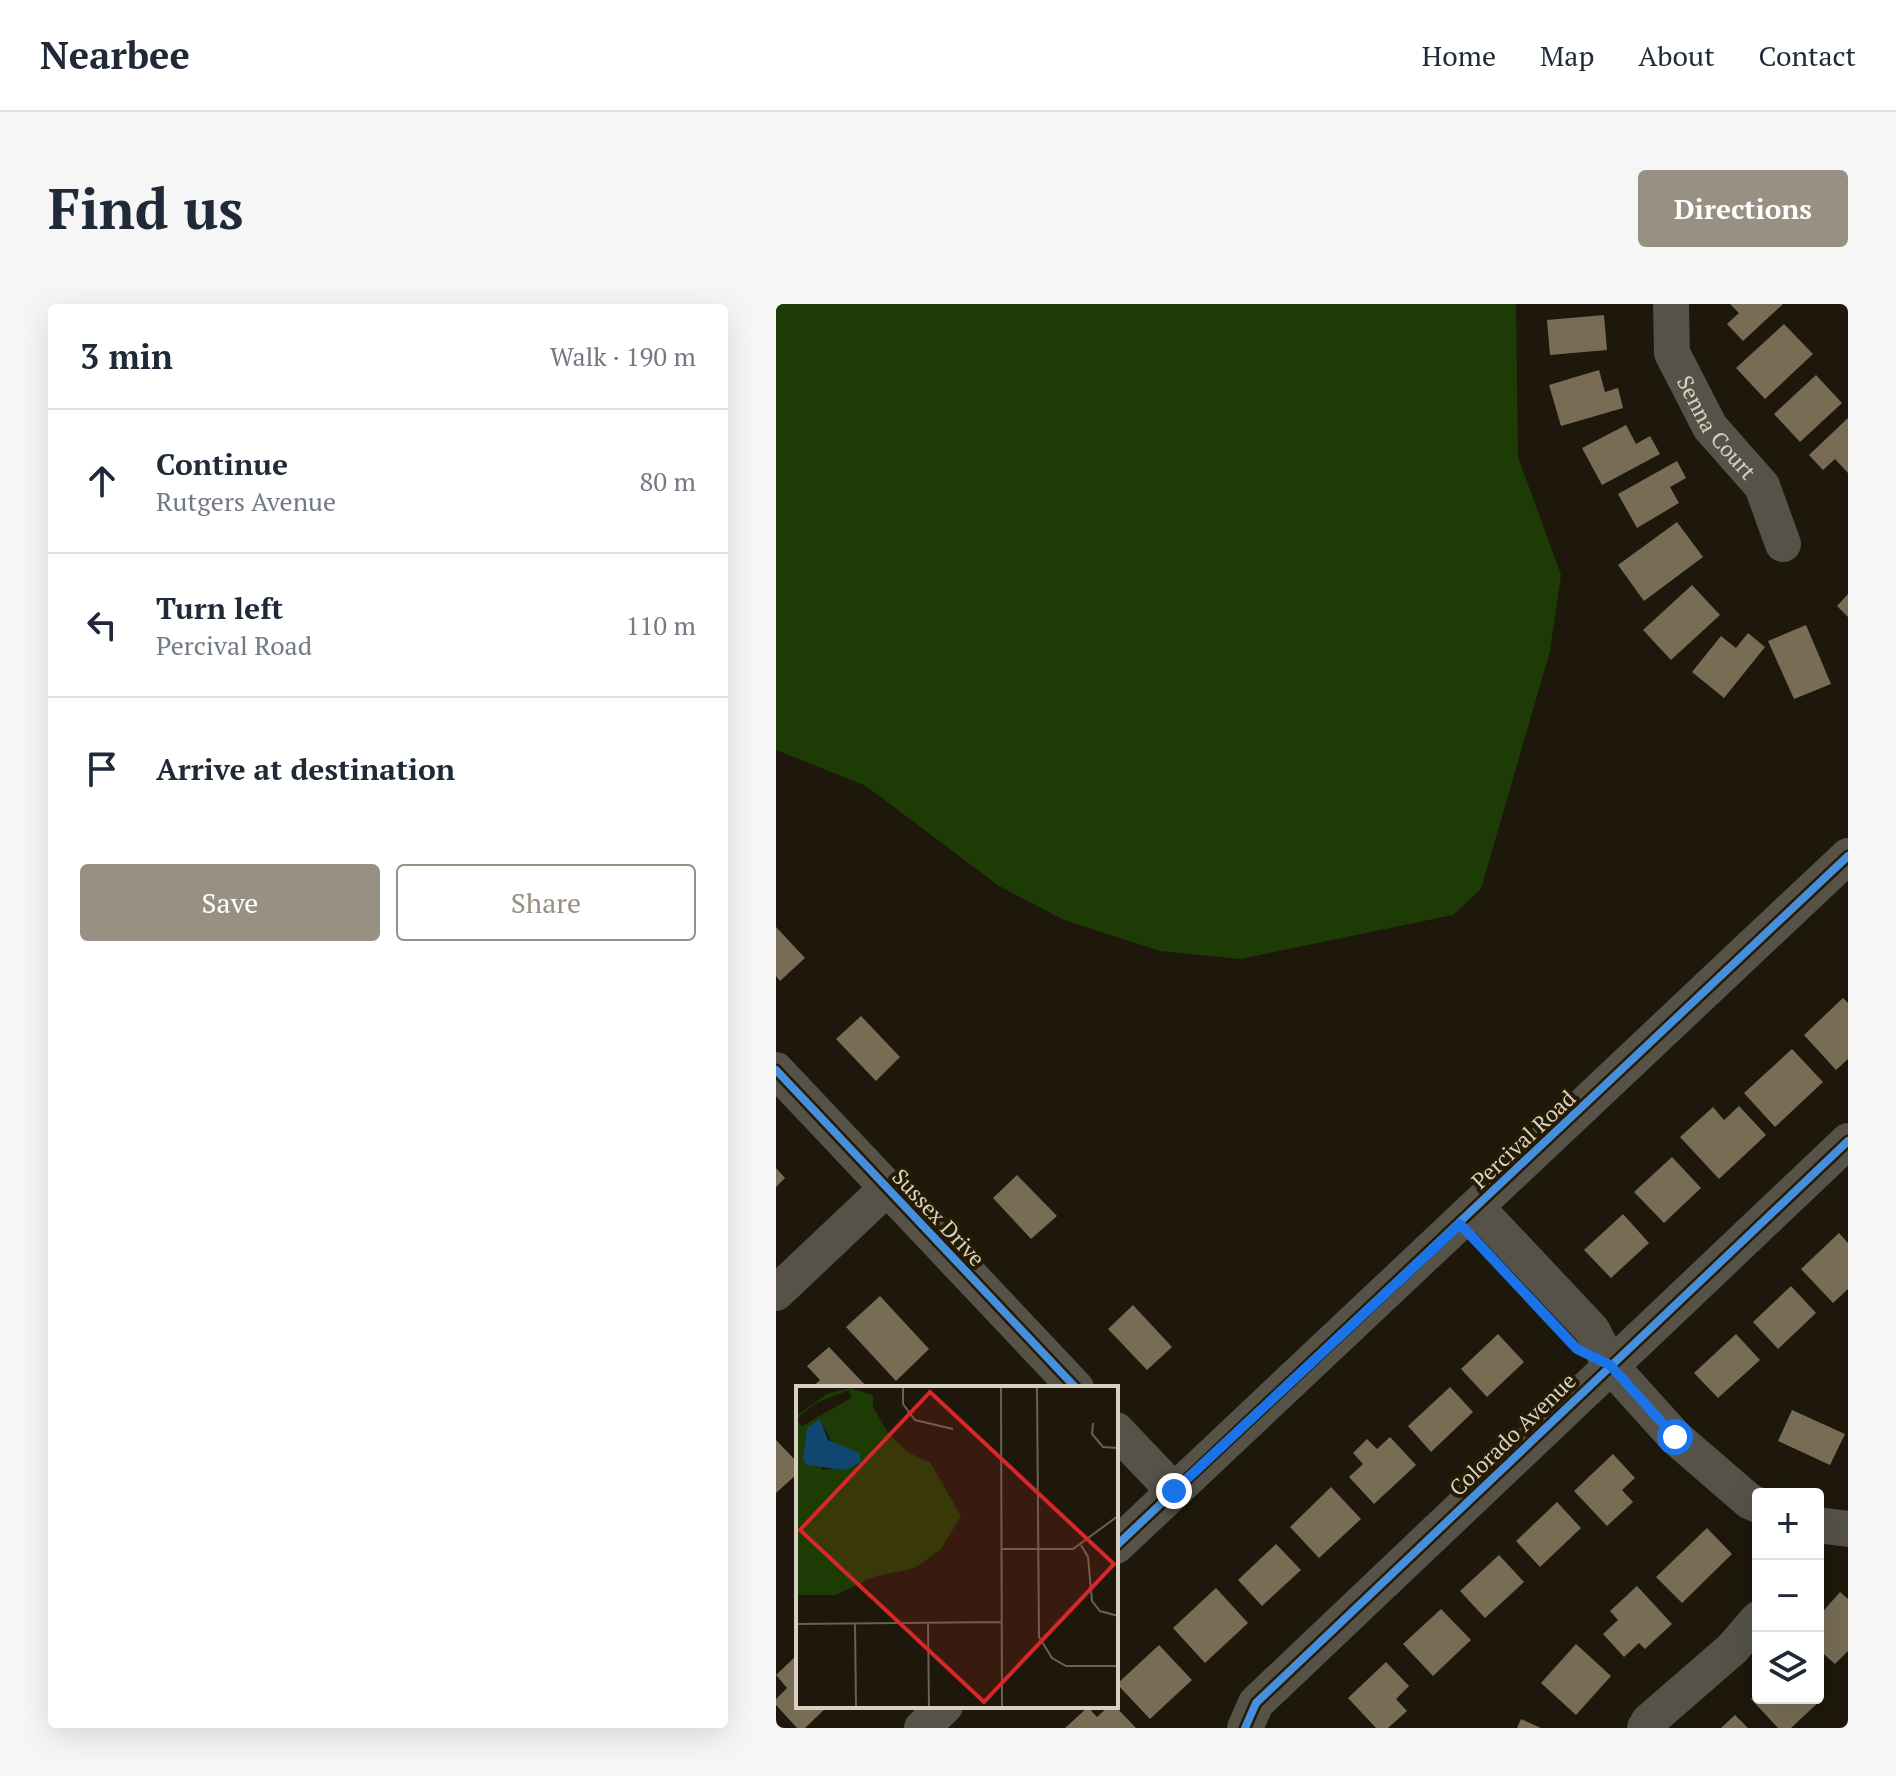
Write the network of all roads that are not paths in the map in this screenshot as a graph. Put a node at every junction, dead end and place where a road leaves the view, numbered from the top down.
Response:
1 (1671, 304) edge
2 (1783, 544) dead end
3 (1848, 856) edge
4 (776, 1070) edge
5 (1848, 1141) edge
6 (887, 1188) junction
7 (1468, 1216) junction
8 (776, 1293) edge
9 (1610, 1365) junction
10 (1074, 1386) edge
11 (1118, 1432) edge
12 (1174, 1491) junction
13 (1752, 1502) edge
14 (1824, 1526) edge
15 (1848, 1529) edge
16 (1118, 1544) edge
17 (1752, 1626) edge
18 (943, 1708) edge
19 (922, 1728) edge
20 (1245, 1728) edge
21 (1645, 1728) edge

1 - 2 street, Senna Court
3 - 7 street, Percival Road
4 - 6 street, Sussex Drive
5 - 9 street, Colorado Avenue
6 - 8 street
6 - 10 street, Sussex Drive
7 - 9 street
7 - 12 street, Percival Road
9 - 13 street
9 - 20 street, Colorado Avenue
11 - 12 street
12 - 16 street, Percival Road
14 - 15 street
17 - 21 street
18 - 19 street

